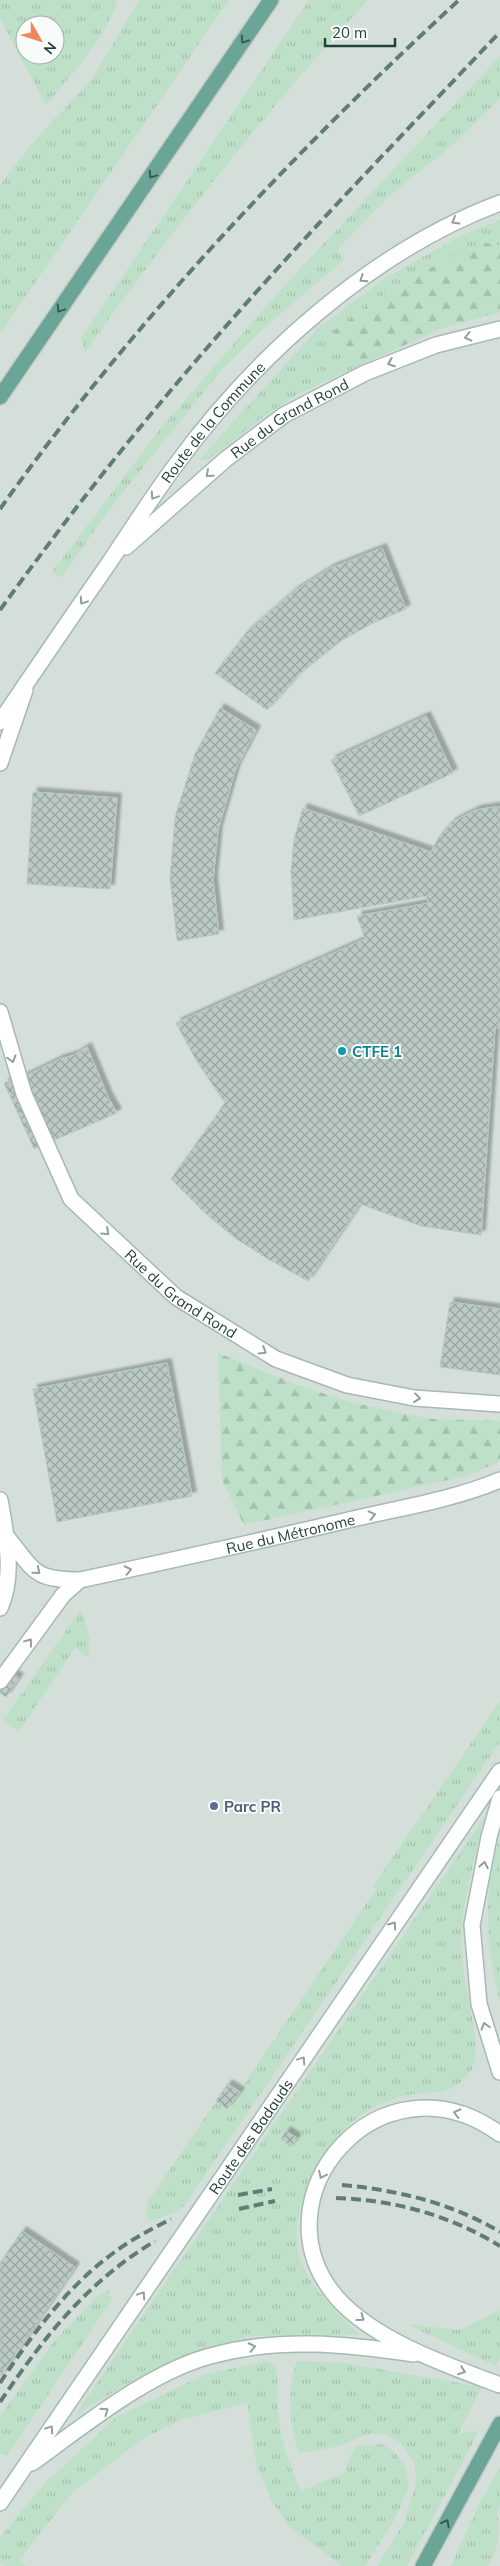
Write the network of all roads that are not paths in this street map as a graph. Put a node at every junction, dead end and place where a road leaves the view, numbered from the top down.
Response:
1 (271, 0) edge
2 (500, 203) edge
3 (500, 329) edge
4 (0, 397) edge
5 (110, 561) junction
6 (27, 682) junction
7 (0, 722) edge
8 (0, 763) edge
9 (0, 1012) edge
10 (500, 1404) edge
11 (500, 1480) edge
12 (0, 1500) edge
13 (7, 1537) junction
14 (80, 1580) junction
15 (0, 1608) edge
16 (0, 1681) edge
17 (500, 1771) edge
18 (500, 1798) edge
19 (500, 2072) edge
20 (500, 2134) edge
21 (423, 2356) junction
22 (500, 2385) edge
23 (500, 2424) edge
24 (22, 2470) junction
25 (0, 2503) edge
26 (423, 2566) edge

1 -> 4 main road
2 -> 5 main road, Route de la Commune
3 -> 5 main road, Rue du Grand Rond
5 -> 6 main road, Route de la Commune
6 - 7 main road, Route de la Commune
6 - 8 main road
9 -> 10 main road, Rue du Grand Rond
14 -> 11 main road, Rue du Métronome
12 - 13 main road
13 -> 14 main road, Rue du Métronome
13 - 15 main road
16 -> 14 main road, Rue du Métronome
24 -> 17 main road, Route des Badauds
19 -> 18 main road
20 -> 21 main road
21 -> 22 main road
24 -> 21 main road
26 -> 23 main road
24 - 25 main road, Route des Badauds

